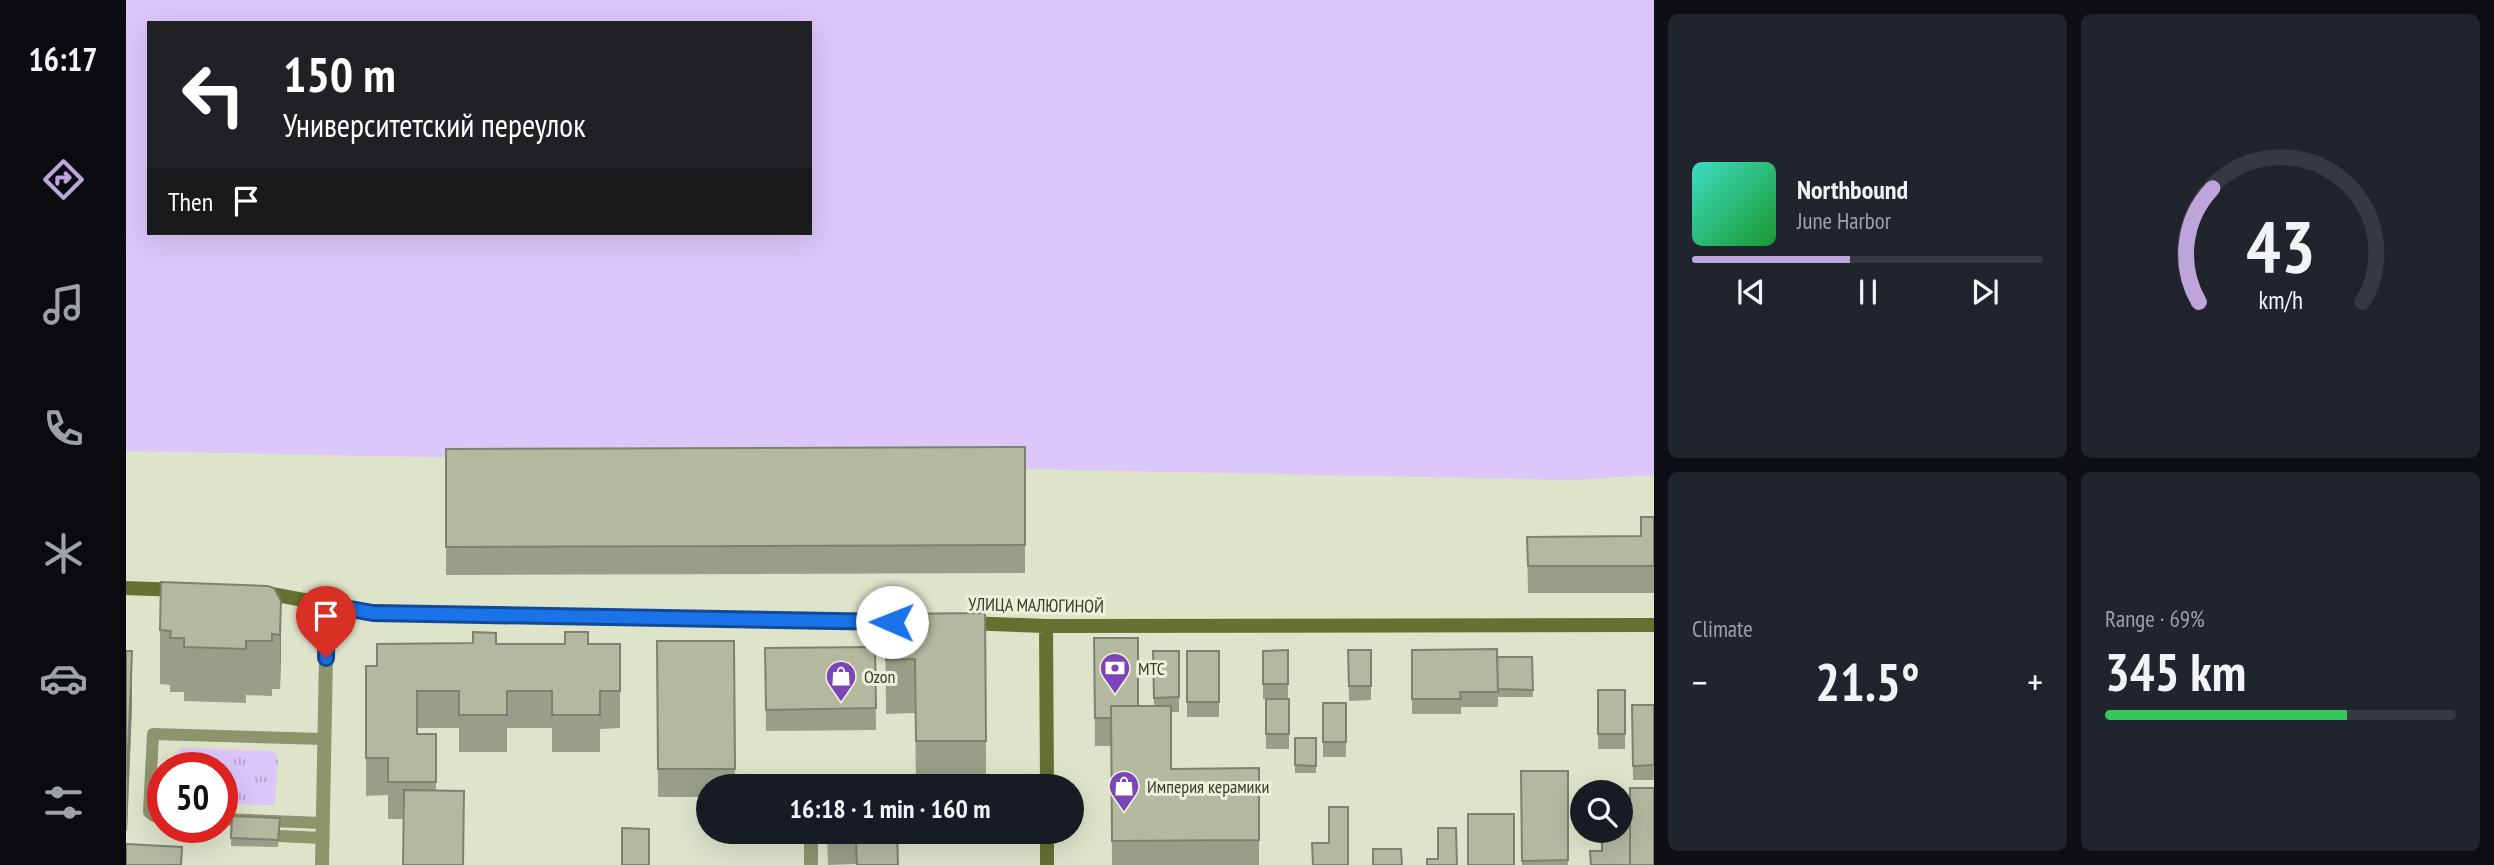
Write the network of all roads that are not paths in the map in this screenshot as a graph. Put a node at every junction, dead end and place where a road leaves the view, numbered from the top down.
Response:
1 (126, 588) edge
2 (195, 590) edge
3 (251, 592) edge
4 (327, 605) junction
5 (918, 622) edge
6 (945, 623) edge
7 (1654, 625) edge
8 (1046, 626) junction
9 (324, 739) junction
10 (152, 752) edge
11 (1047, 774) edge
12 (238, 821) edge
13 (322, 830) junction
14 (279, 836) edge
15 (811, 844) edge
16 (1047, 844) edge
17 (321, 865) edge
18 (811, 865) edge
19 (1047, 865) edge

1 - 2 main road
3 - 4 main road
4 - 5 main road
4 - 9 street
6 - 8 main road, УЛИЦА МАЛЮГИНОЙ
7 - 8 main road, УЛИЦА МАЛЮГИНОЙ
8 - 11 main road
9 - 10 lane
9 - 13 street
12 - 13 lane
13 - 14 lane
13 - 17 street
15 - 18 street
16 - 19 main road

